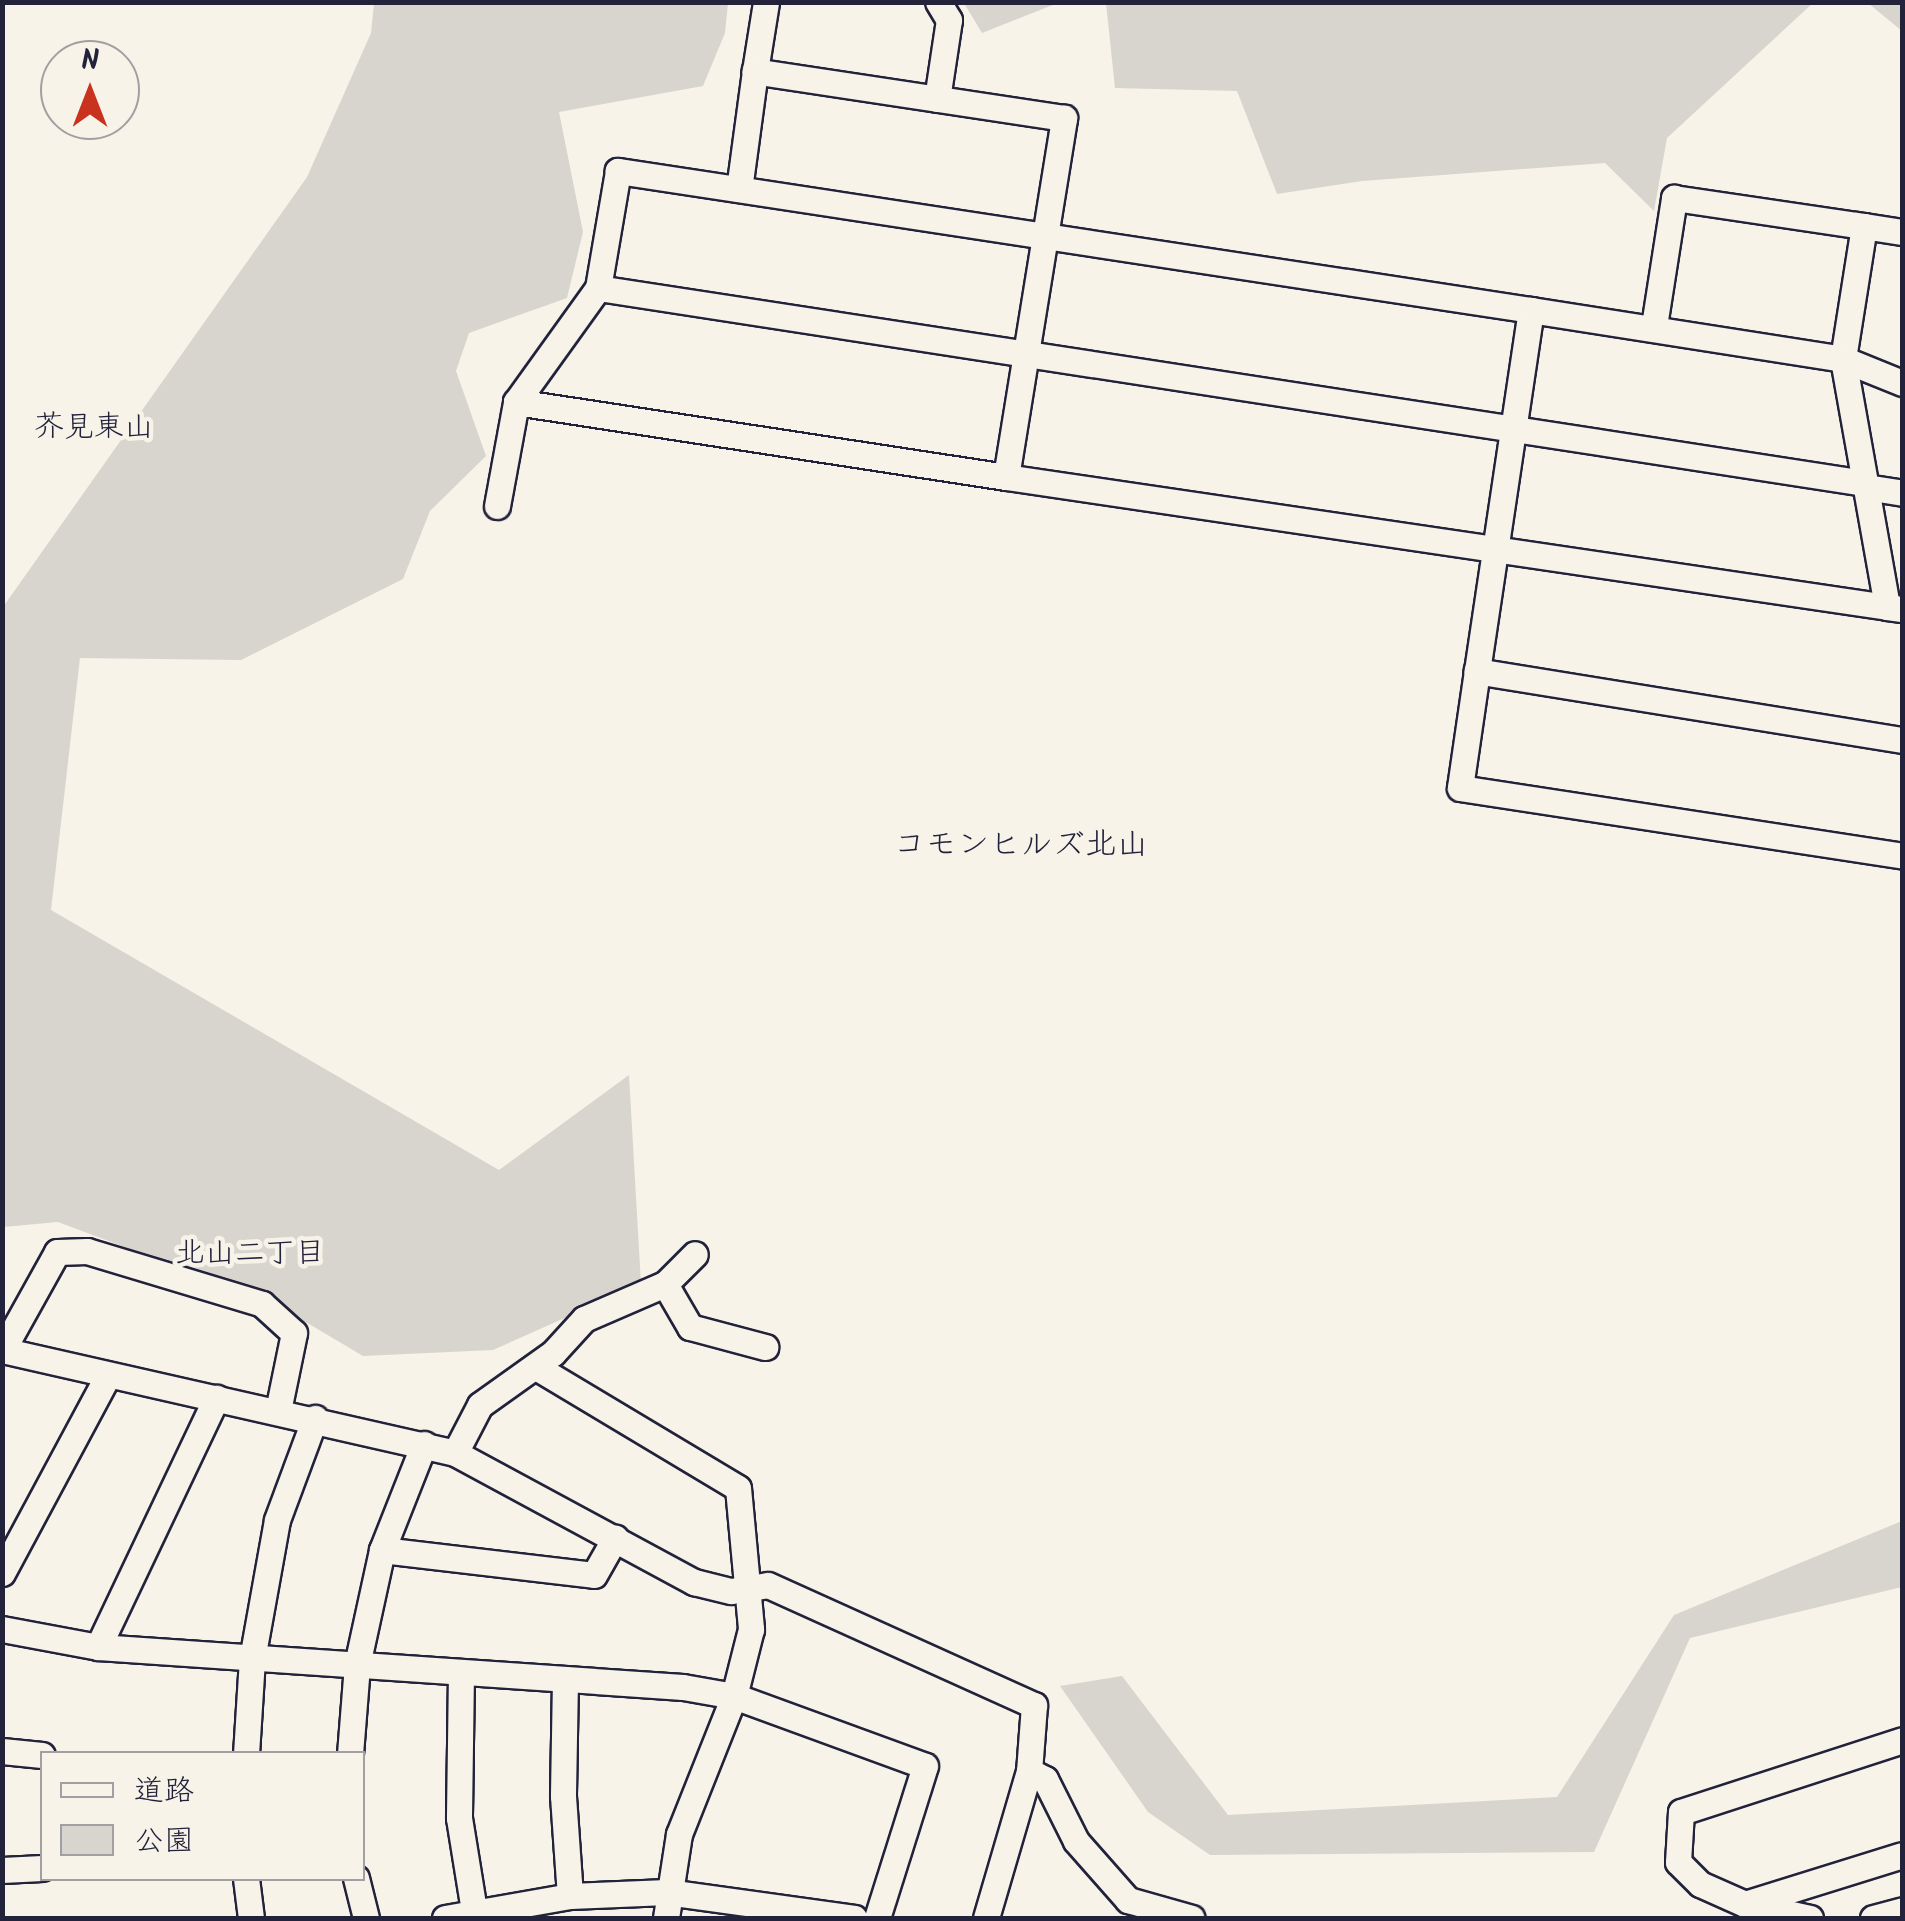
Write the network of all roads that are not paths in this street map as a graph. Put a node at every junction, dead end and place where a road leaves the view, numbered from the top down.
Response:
1 (766, 2) edge
2 (938, 2) edge
3 (755, 71) junction
4 (937, 99) junction
5 (739, 189) junction
6 (1864, 226) junction
7 (1902, 232) edge
8 (1047, 236) junction
9 (598, 288) junction
10 (1531, 310) junction
11 (1654, 326) junction
12 (1027, 354) junction
13 (1902, 358) edge
14 (1855, 364) junction
15 (1902, 383) edge
16 (516, 402) junction
17 (1513, 428) junction
18 (1006, 477) junction
19 (1866, 485) junction
20 (1902, 492) edge
21 (497, 506) dead end
22 (1495, 553) junction
23 (1895, 608) edge
24 (1477, 671) junction
25 (1902, 740) edge
26 (1902, 856) edge
27 (695, 1254) dead end
28 (665, 1284) junction
29 (766, 1347) dead end
30 (3, 1350) edge
31 (536, 1367) junction
32 (108, 1375) junction
33 (216, 1398) junction
34 (278, 1411) junction
35 (315, 1418) junction
36 (424, 1444) junction
37 (455, 1453) junction
38 (614, 1538) junction
39 (382, 1550) junction
40 (2, 1573) edge
41 (752, 1590) junction
42 (2, 1629) edge
43 (98, 1646) junction
44 (252, 1658) junction
45 (356, 1665) junction
46 (461, 1672) junction
47 (565, 1679) junction
48 (734, 1696) junction
49 (1902, 1740) edge
50 (2, 1751) edge
51 (246, 1751) edge
52 (350, 1751) edge
53 (40, 1755) edge
54 (1029, 1771) junction
55 (1902, 1855) edge
56 (40, 1868) edge
57 (2, 1870) edge
58 (246, 1881) edge
59 (357, 1881) edge
60 (668, 1892) junction
61 (570, 1896) junction
62 (1746, 1904) junction
63 (1902, 1910) edge
64 (474, 1911) junction
65 (251, 1918) edge
66 (366, 1918) edge
67 (445, 1918) edge
68 (666, 1918) edge
69 (854, 1918) edge
70 (877, 1918) edge
71 (986, 1918) edge
72 (1192, 1918) edge
73 (1810, 1918) edge
74 (1873, 1918) edge

1 - 3 street
2 - 4 street
3 - 4 street
3 - 5 street
4 - 8 street
5 - 8 street
5 - 9 street
6 - 7 street
6 - 11 street
6 - 14 street
8 - 10 street
8 - 12 street
9 - 12 street
9 - 16 street
10 - 11 street
10 - 17 street
11 - 14 street
12 - 17 street
12 - 18 street
13 - 14 street
14 - 15 street
14 - 19 street
16 - 18 street
16 - 21 street
17 - 19 street
17 - 22 street
18 - 22 street
19 - 20 street
19 - 23 street
22 - 23 street
22 - 24 street
24 - 25 street
24 - 26 street
27 - 28 street
28 - 29 street
28 - 31 street
30 - 32 street
30 - 34 street
31 - 37 street
31 - 41 street
32 - 33 street
32 - 40 street
33 - 34 street
33 - 43 street
34 - 35 street
35 - 36 street
35 - 44 street
36 - 37 street
36 - 39 street
37 - 38 street
38 - 39 street
38 - 41 street
39 - 45 street
41 - 48 street
41 - 54 street
42 - 43 street
43 - 44 street
44 - 45 street
44 - 51 street
45 - 46 street
45 - 52 street
46 - 47 street
46 - 64 street
47 - 48 street
47 - 61 street
48 - 60 street
48 - 70 street
49 - 62 street
50 - 53 street
54 - 71 street
54 - 72 street
55 - 62 street
56 - 57 street
58 - 65 street
59 - 66 street
60 - 61 street
60 - 68 street
60 - 69 street
61 - 64 street
62 - 73 street
63 - 74 street
64 - 67 street

